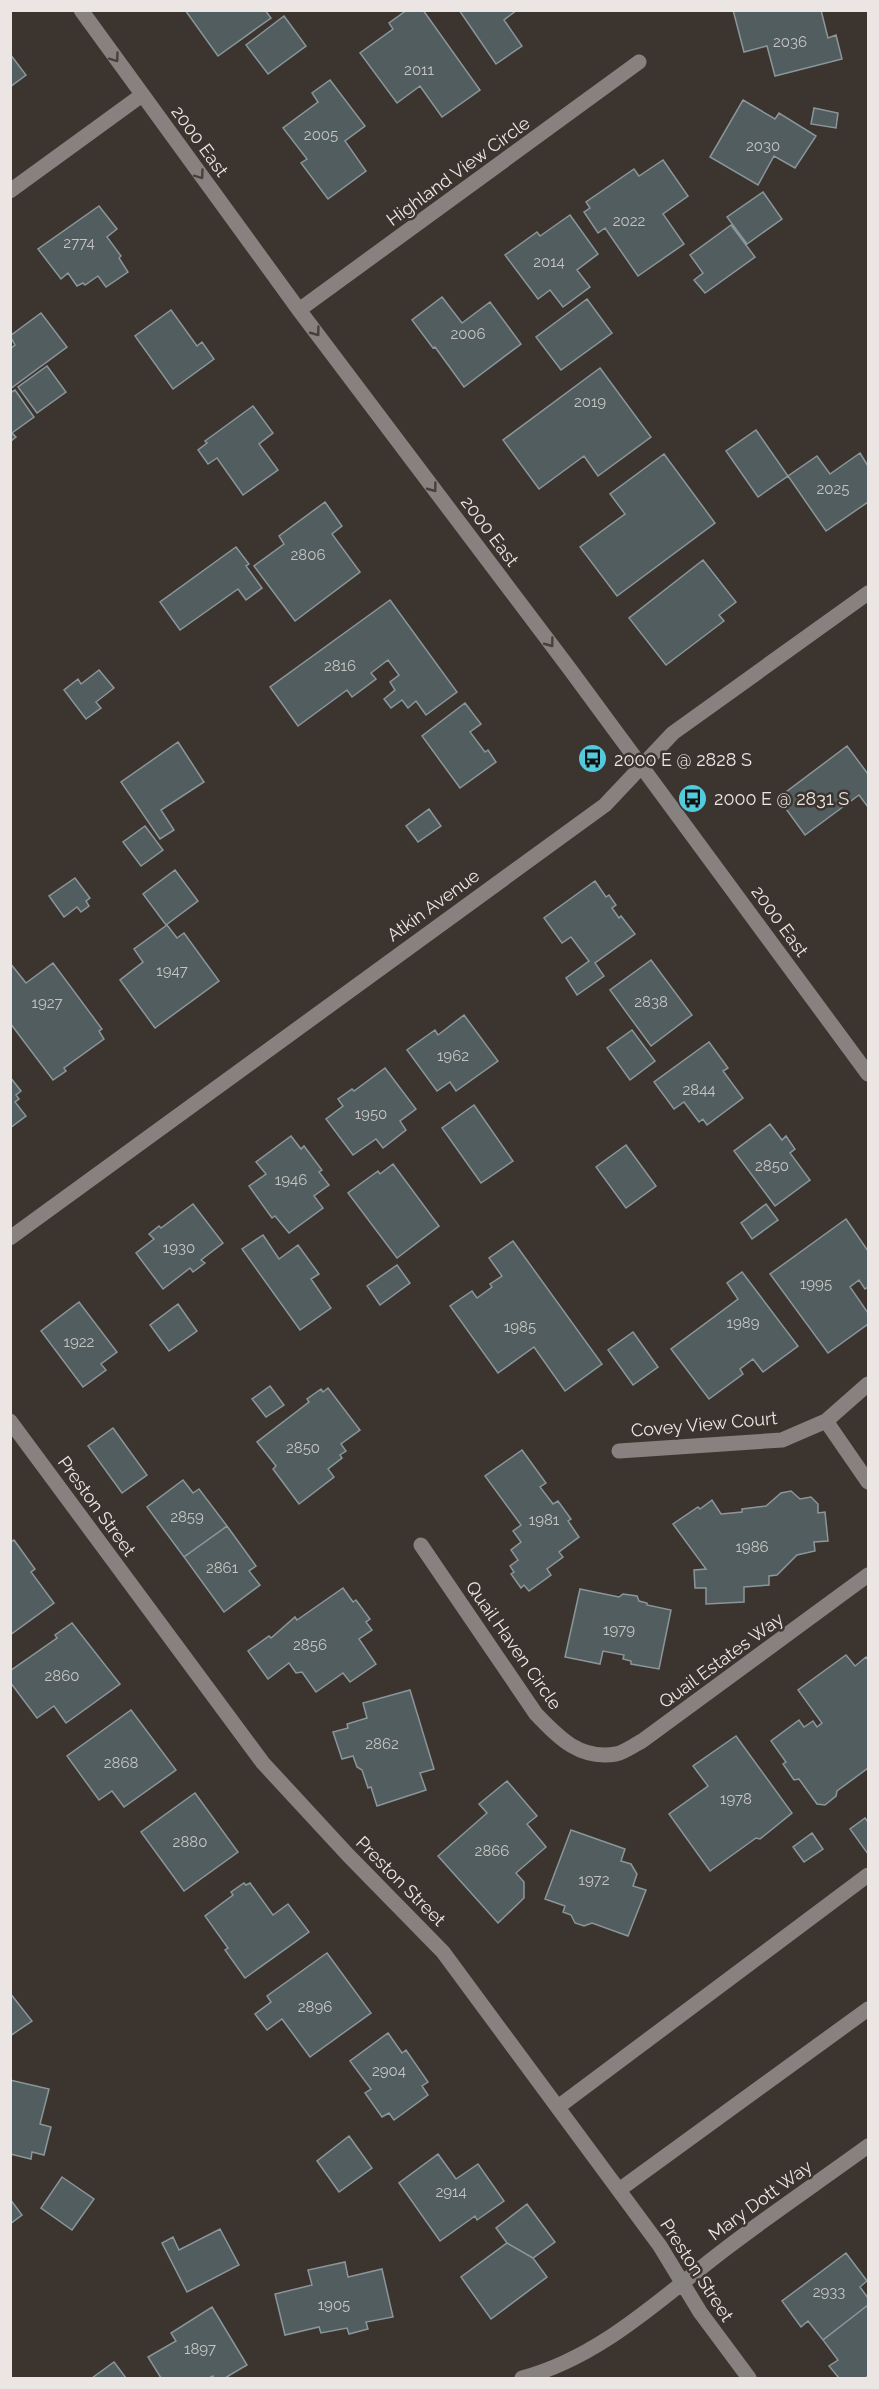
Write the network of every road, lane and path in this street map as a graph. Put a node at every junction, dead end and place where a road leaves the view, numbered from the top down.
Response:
1 (81, 10) edge
2 (639, 62) dead end
3 (142, 95) junction
4 (10, 191) edge
5 (299, 310) junction
6 (868, 593) edge
7 (642, 766) junction
8 (868, 1074) edge
9 (10, 1238) edge
10 (868, 1384) edge
11 (826, 1420) junction
12 (10, 1421) edge
13 (619, 1451) dead end
14 (868, 1482) edge
15 (421, 1545) dead end
16 (868, 1575) edge
17 (588, 1754) joint
18 (868, 1875) edge
19 (868, 2009) edge
20 (558, 2107) junction
21 (868, 2146) edge
22 (619, 2190) junction
23 (683, 2283) junction
24 (522, 2379) edge
25 (749, 2379) edge

1 -> 3 street, 2000 East
2 - 5 street, Highland View Circle
3 - 4 street
3 -> 5 street, 2000 East
5 -> 7 street, 2000 East
6 - 7 street, Atkin Avenue
7 - 8 street, 2000 East
7 - 9 street, Atkin Avenue
10 - 11 street
11 - 13 street, Covey View Court
11 - 14 street
12 - 20 street, Preston Street
15 - 17 street, Quail Haven Circle
16 - 17 street, Quail Estates Way
18 - 20 street
19 - 22 street
20 - 22 street, Preston Street
21 - 23 street, Mary Dott Way
22 - 23 street, Preston Street
23 - 24 street, Mary Dott Way
23 - 25 street, Preston Street

